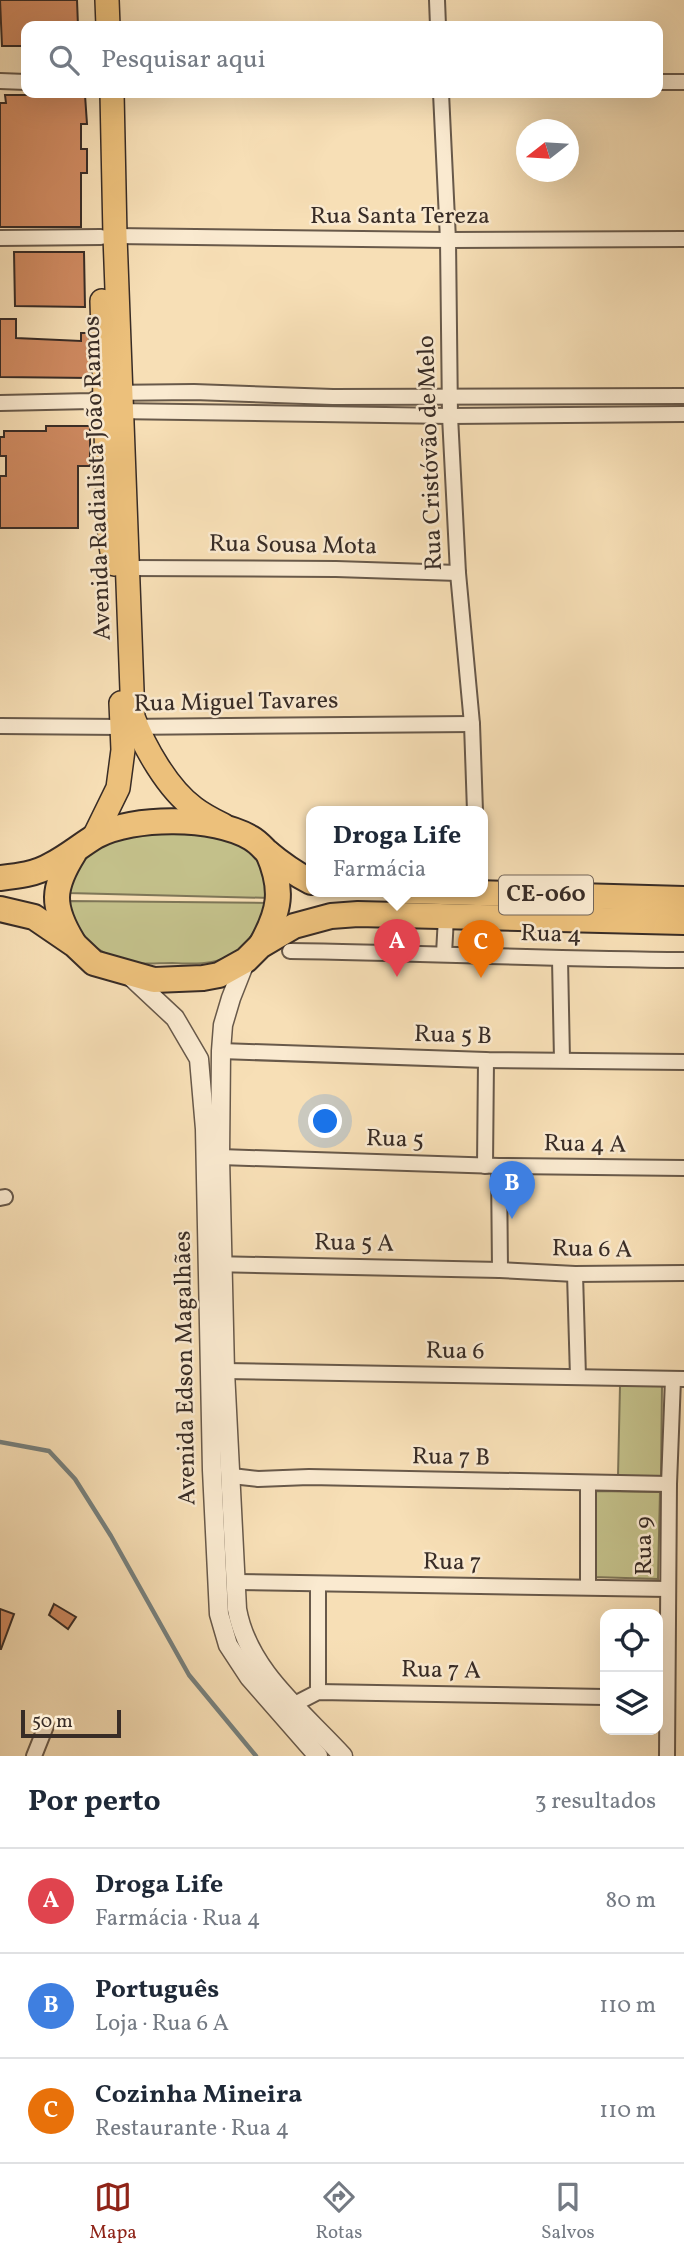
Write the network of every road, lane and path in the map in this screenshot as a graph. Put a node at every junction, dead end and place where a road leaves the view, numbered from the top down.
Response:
1 (93, 0) edge
2 (107, 0) edge
3 (437, 0) edge
4 (94, 21) edge
5 (108, 21) edge
6 (438, 21) edge
7 (0, 81) edge
8 (21, 82) edge
9 (663, 82) edge
10 (684, 82) edge
11 (97, 98) edge
12 (112, 98) edge
13 (441, 98) edge
14 (108, 237) junction
15 (0, 238) edge
16 (684, 239) edge
17 (448, 240) junction
18 (194, 392) junction
19 (450, 396) junction
20 (684, 396) edge
21 (333, 397) junction
22 (580, 397) junction
23 (109, 402) junction
24 (0, 403) edge
25 (195, 412) junction
26 (684, 414) edge
27 (334, 415) junction
28 (580, 415) junction
29 (450, 416) junction
30 (127, 568) junction
31 (458, 573) junction
32 (472, 724) junction
33 (0, 726) edge
34 (129, 727) junction
35 (475, 806) edge
36 (223, 825) junction
37 (85, 843) junction
38 (268, 853) junction
39 (0, 878) edge
40 (306, 879) edge
41 (488, 892) edge
42 (684, 899) edge
43 (0, 909) edge
44 (446, 917) junction
45 (684, 922) edge
46 (75, 945) junction
47 (290, 951) dead end
48 (253, 953) junction
49 (444, 954) junction
50 (560, 959) junction
51 (684, 960) edge
52 (127, 973) junction
53 (221, 1051) junction
54 (486, 1060) junction
55 (562, 1060) junction
56 (684, 1062) edge
57 (220, 1157) junction
58 (492, 1166) junction
59 (684, 1168) edge
60 (216, 1264) junction
61 (500, 1270) junction
62 (684, 1273) edge
63 (575, 1274) junction
64 (225, 1371) junction
65 (578, 1377) junction
66 (679, 1379) edge
67 (212, 1470) junction
68 (232, 1476) junction
69 (588, 1483) junction
70 (668, 1484) junction
71 (235, 1583) junction
72 (318, 1585) junction
73 (588, 1587) junction
74 (668, 1590) junction
75 (317, 1692) junction
76 (600, 1697) edge
77 (663, 1698) edge
78 (287, 1708) junction
79 (46, 1726) dead end
80 (323, 1751) edge
81 (34, 1756) edge
82 (343, 1756) edge
83 (667, 1756) edge

1 - 4 main road
2 - 5 main road
3 - 6 street
7 - 8 street
9 - 10 street
11 - 14 main road, Avenida Radialista João Ramos
12 - 14 main road, Avenida Radialista João Ramos
13 - 17 street, Rua Cristóvão de Melo
14 - 15 street, Rua Santa Tereza
14 - 17 street, Rua Santa Tereza
14 - 23 main road, Avenida Radialista João Ramos
16 - 17 street, Rua Santa Tereza
17 - 19 street, Rua Cristóvão de Melo
18 - 21 street
18 - 23 street
18 - 25 street
19 - 21 street
19 - 22 street
19 - 29 street, Rua Cristóvão de Melo
20 - 22 street
21 - 27 street
22 - 28 street
23 - 24 street
23 - 25 street
23 - 30 main road, Avenida Radialista João Ramos
23 - 34 main road, Avenida Radialista João Ramos
25 - 27 street
26 - 28 street
27 - 29 street
28 - 29 street
29 - 31 street, Rua Cristóvão de Melo
30 - 31 street, Rua Sousa Mota
30 - 34 main road, Avenida Radialista João Ramos
31 - 32 street, Rua Cristóvão de Melo
32 - 34 street, Rua Miguel Tavares
32 - 35 street, Rua Cristóvão de Melo
33 - 34 street, Rua Miguel Tavares
34 - 36 main road, Avenida Radialista João Ramos
34 - 37 main road, Avenida Radialista João Ramos
36 - 37 highway
36 - 38 highway
37 - 39 highway
37 - 46 highway
38 - 40 highway
38 - 48 highway
41 - 42 highway, CE-060
43 - 46 highway, CE-060
44 - 45 highway, CE-060
44 - 48 highway, CE-060
44 - 49 street
46 - 52 highway, CE-060
47 - 49 street, Rua 4
48 - 52 highway, CE-060
48 - 53 street, Avenida Edson Magalhães
49 - 50 street, Rua 4
50 - 51 street, Rua 4
50 - 55 street
52 - 60 street, Avenida Edson Magalhães
53 - 54 street, Rua 5 B
53 - 57 street, Avenida Edson Magalhães
54 - 55 street, Rua 5 B
54 - 58 street
55 - 56 street, Rua 5 B
57 - 58 street, Rua 5
57 - 60 street, Avenida Edson Magalhães
58 - 59 street, Rua 4 A
58 - 61 street
60 - 61 street, Rua 5 A
60 - 64 street, Avenida Edson Magalhães
60 - 67 street, Avenida Edson Magalhães
61 - 63 street, Rua 6 A
62 - 63 street, Rua 6 A
63 - 65 street
64 - 65 street, Rua 6
64 - 68 street, Avenida Edson Magalhães
65 - 66 street, Rua 6
66 - 70 street, Rua 9
67 - 68 street
67 - 78 street, Avenida Edson Magalhães
68 - 69 street, Rua 7 B
68 - 71 street, Avenida Edson Magalhães
69 - 70 street, Rua 7 B
69 - 73 street
70 - 74 street, Rua 9
71 - 72 street, Rua 7
71 - 78 street, Avenida Edson Magalhães
72 - 73 street, Rua 7
72 - 75 street
73 - 74 street, Rua 7
74 - 77 street, Rua 9
75 - 76 street, Rua 7 A
75 - 78 street, Rua 7 A
77 - 83 street, Rua 9
78 - 80 street, Avenida Edson Magalhães
79 - 81 street
80 - 82 street, Avenida Edson Magalhães

